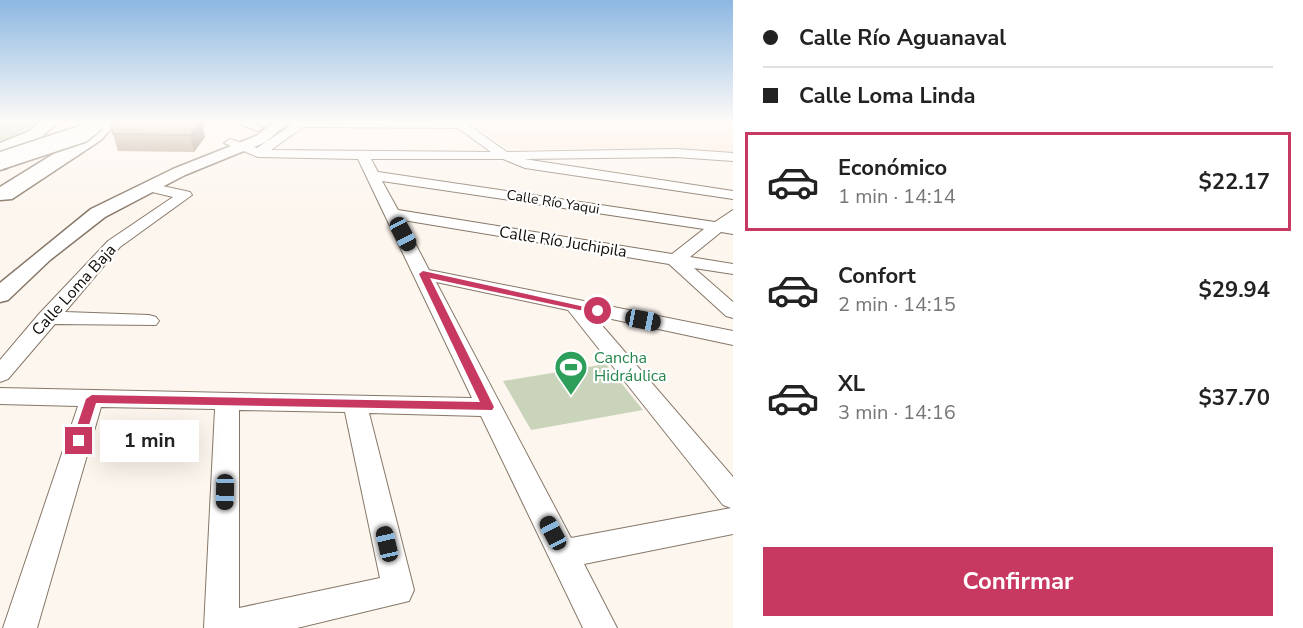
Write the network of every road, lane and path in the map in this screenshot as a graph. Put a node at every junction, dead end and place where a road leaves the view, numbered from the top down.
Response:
1 (14, 151) edge
2 (33, 151) edge
3 (49, 151) edge
4 (71, 151) edge
5 (233, 151) edge
6 (236, 151) edge
7 (268, 151) edge
8 (498, 151) edge
9 (505, 156) junction
10 (733, 157) edge
11 (0, 163) edge
12 (368, 165) junction
13 (179, 172) junction
14 (149, 187) junction
15 (733, 195) edge
16 (2, 196) edge
17 (392, 214) junction
18 (733, 215) edge
19 (716, 227) junction
20 (733, 229) edge
21 (675, 260) junction
22 (733, 269) edge
23 (423, 274) junction
24 (0, 295) edge
25 (576, 307) junction
26 (733, 312) edge
27 (46, 318) junction
28 (149, 321) dead end
29 (733, 338) edge
30 (0, 374) edge
31 (0, 396) edge
32 (92, 399) junction
33 (227, 402) junction
34 (355, 405) junction
35 (488, 407) junction
36 (733, 497) edge
37 (733, 521) edge
38 (564, 554) junction
39 (222, 627) edge
40 (20, 628) edge
41 (600, 628) edge

1 - 11 main road
2 - 11 main road, bridge
3 - 16 main road
4 - 16 main road
5 - 13 street
6 - 13 street
7 - 12 street
8 - 9 street
9 - 10 street
9 - 12 street
9 - 15 street
12 - 17 street
12 - 19 street, Calle Río Yaqui
13 - 14 street
14 - 24 street
14 - 27 street, Calle Loma Baja
17 - 21 street, Calle Río Juchipila
17 - 23 street
18 - 19 street
19 - 20 street, Calle Río Yaqui
19 - 21 street
21 - 22 street, Calle Río Juchipila
21 - 26 street
23 - 25 street
23 - 35 street
25 - 29 street
25 - 36 street
27 - 28 street
27 - 30 street, Calle Loma Baja
31 - 32 street
32 - 33 street
32 - 40 street
33 - 34 street
33 - 39 street
34 - 35 street
34 - 39 street
35 - 38 street
37 - 38 street
38 - 41 street

